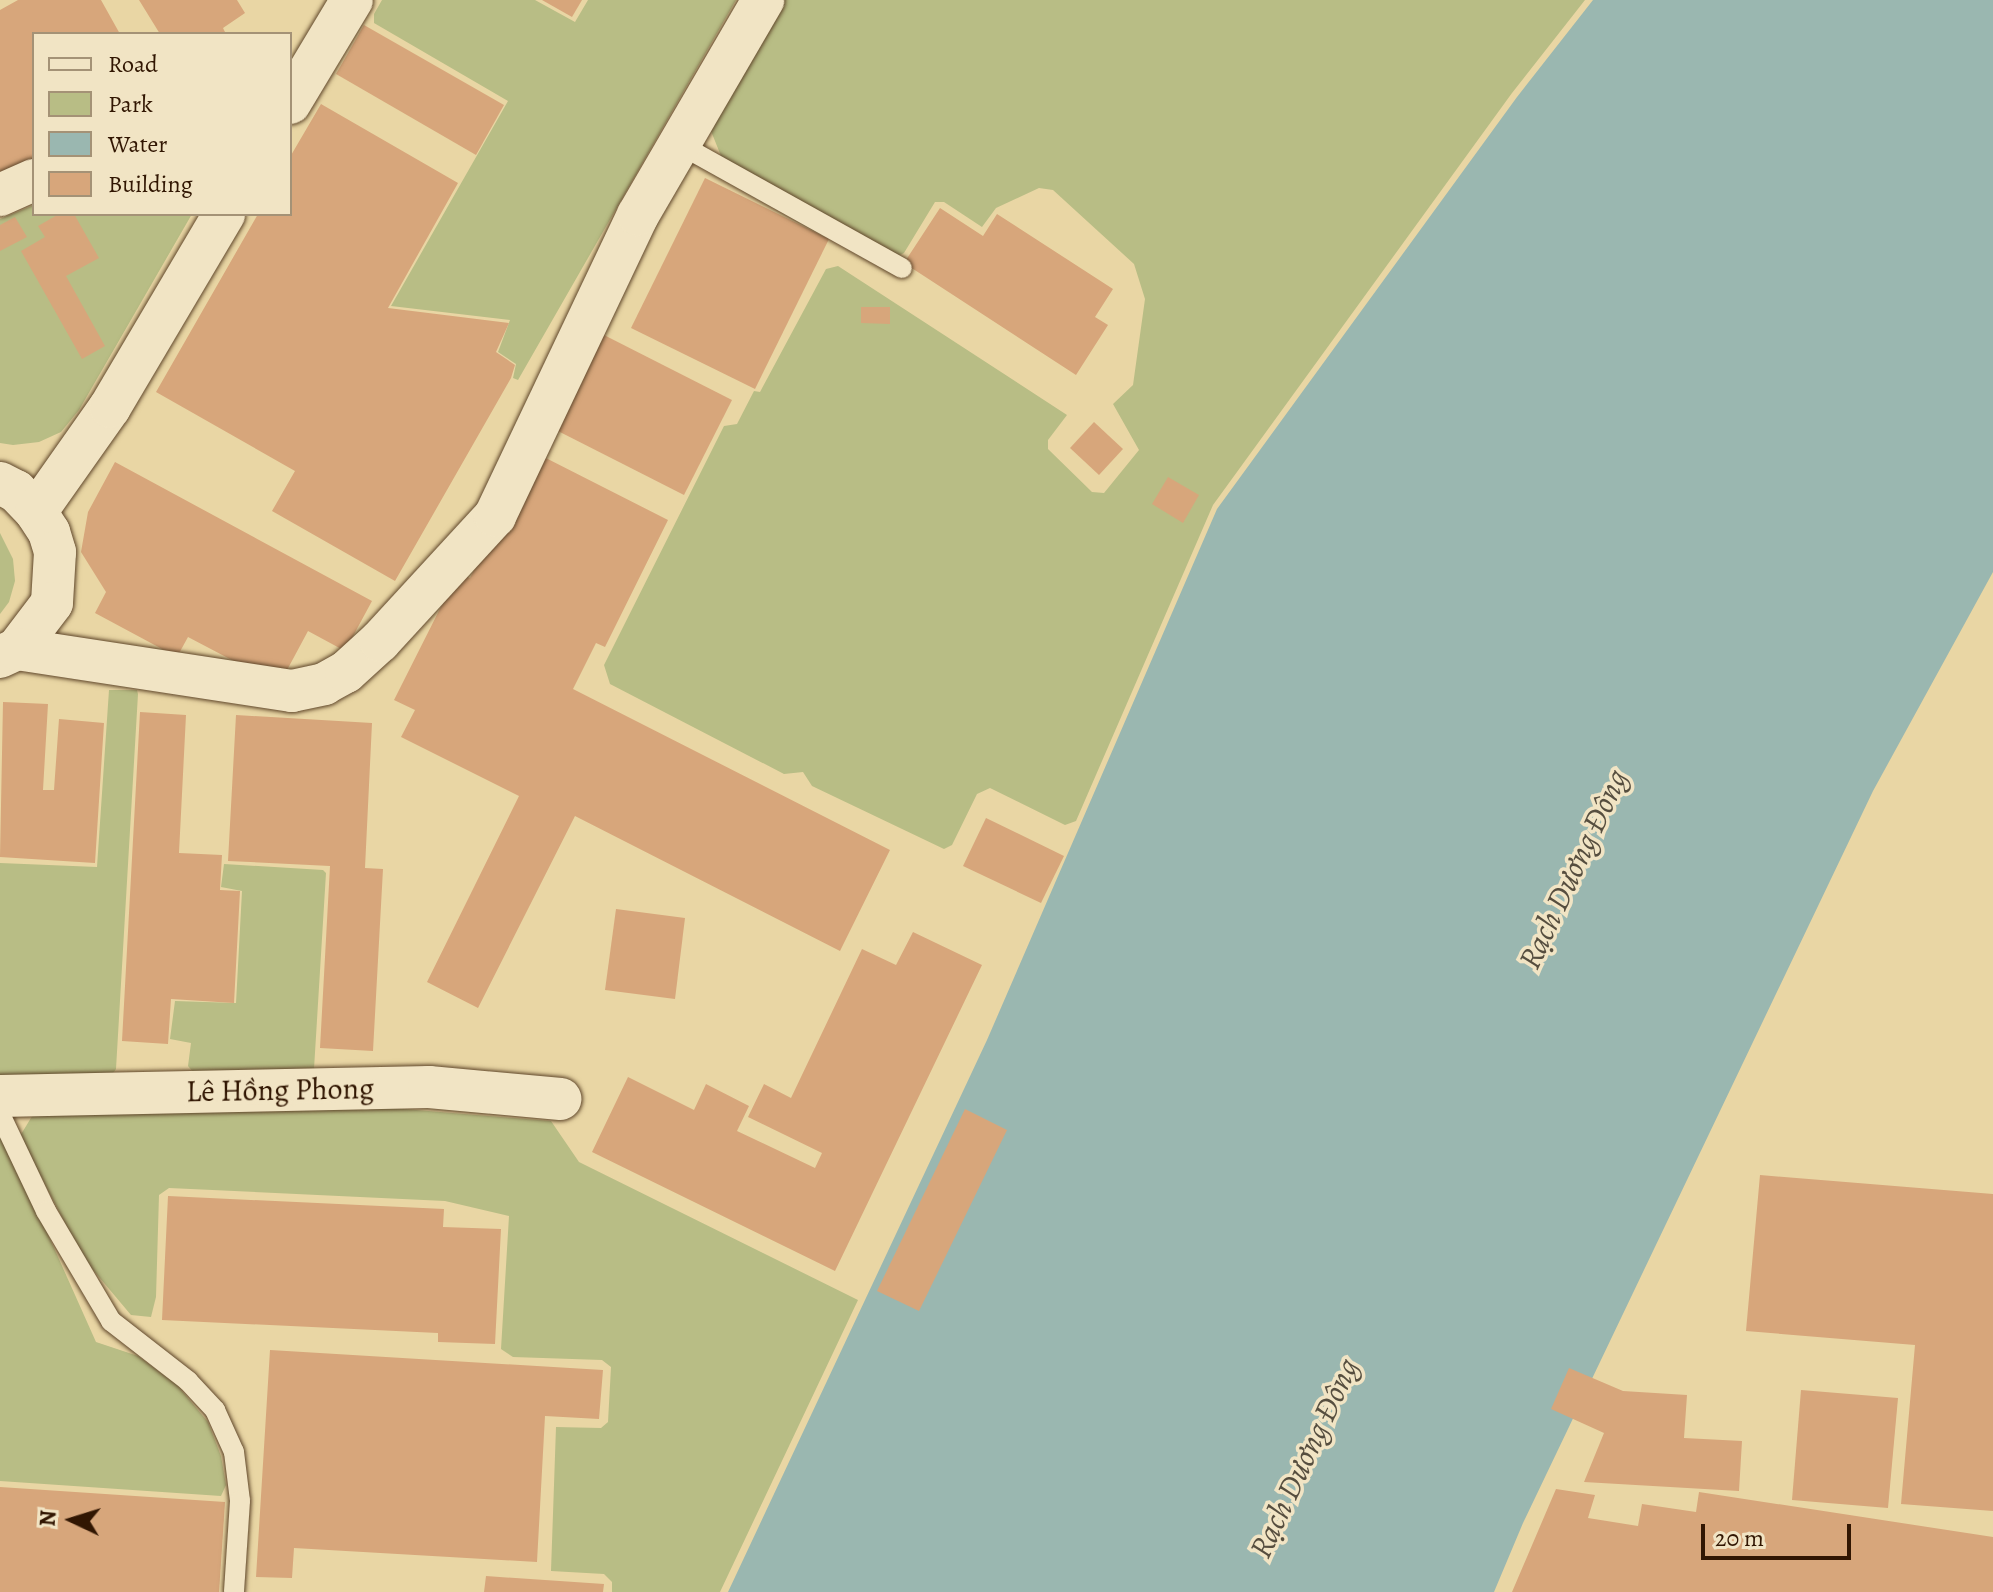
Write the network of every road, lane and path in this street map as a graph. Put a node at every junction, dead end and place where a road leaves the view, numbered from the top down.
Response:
1 (352, 0) edge
2 (763, 0) edge
3 (306, 57) edge
4 (292, 97) edge
5 (679, 144) junction
6 (32, 181) edge
7 (0, 195) edge
8 (223, 216) edge
9 (902, 268) dead end
10 (0, 483) edge
11 (36, 512) junction
12 (8, 653) edge
13 (0, 1096) edge
14 (560, 1099) dead end
15 (0, 1114) edge
16 (234, 1592) edge

1 - 3 street
2 - 5 street
3 - 4 street
5 - 9 lane
5 - 12 street
6 - 7 street
8 - 11 street
10 - 11 street
11 - 12 street
13 - 14 street, Lê Hồng Phong
15 - 16 lane

